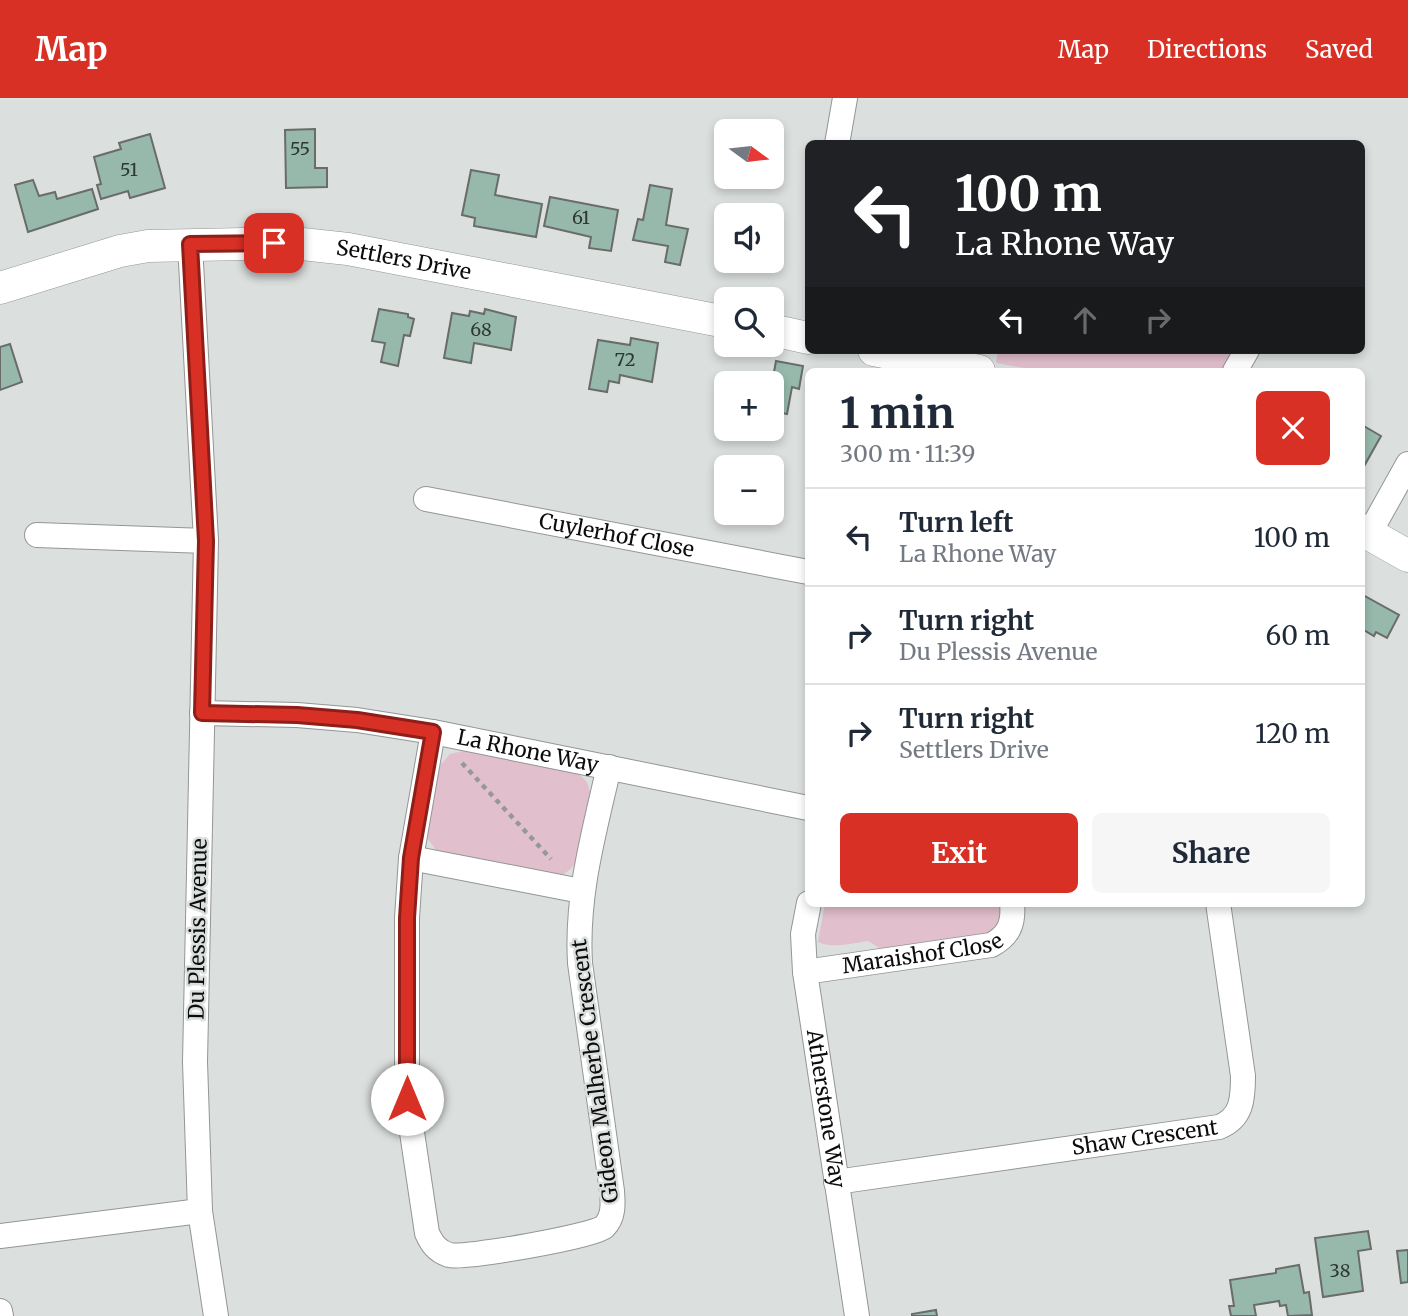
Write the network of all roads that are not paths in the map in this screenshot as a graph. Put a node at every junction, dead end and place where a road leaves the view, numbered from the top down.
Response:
1 (845, 98) edge
2 (838, 140) edge
3 (190, 244) junction
4 (0, 288) edge
5 (714, 320) edge
6 (784, 333) edge
7 (805, 337) edge
8 (885, 354) edge
9 (912, 364) edge
10 (950, 368) edge
11 (1408, 464) edge
12 (426, 499) dead end
13 (1365, 532) edge
14 (37, 535) dead end
15 (206, 541) junction
16 (1408, 556) edge
17 (805, 571) edge
18 (202, 713) junction
19 (433, 732) junction
20 (609, 767) junction
21 (805, 807) edge
22 (411, 858) junction
23 (581, 891) junction
24 (808, 907) edge
25 (1012, 907) edge
26 (1219, 907) edge
27 (805, 972) junction
28 (836, 1182) junction
29 (200, 1210) junction
30 (0, 1236) edge
31 (216, 1316) edge
32 (857, 1316) edge

1 - 2 street
3 - 4 street, Settlers Drive
3 - 5 street, Settlers Drive
3 - 15 street, Du Plessis Avenue
6 - 7 street
8 - 9 street
9 - 10 street
11 - 13 street
12 - 17 street, Cuylerhof Close
13 - 16 street
14 - 15 street
15 - 18 street, Du Plessis Avenue
18 - 19 street, La Rhone Way
18 - 29 street, Du Plessis Avenue
19 - 20 street, La Rhone Way
19 - 22 street, Gideon Malherbe Crescent
20 - 21 street, La Rhone Way
20 - 23 street, Gideon Malherbe Crescent
22 - 23 street
22 - 23 street, Gideon Malherbe Crescent
24 - 27 street, Atherstone Way
25 - 27 street, Maraishof Close
26 - 28 street, Shaw Crescent
27 - 28 street, Atherstone Way
28 - 32 street, Atherstone Way
29 - 30 street
29 - 31 street, Du Plessis Avenue

